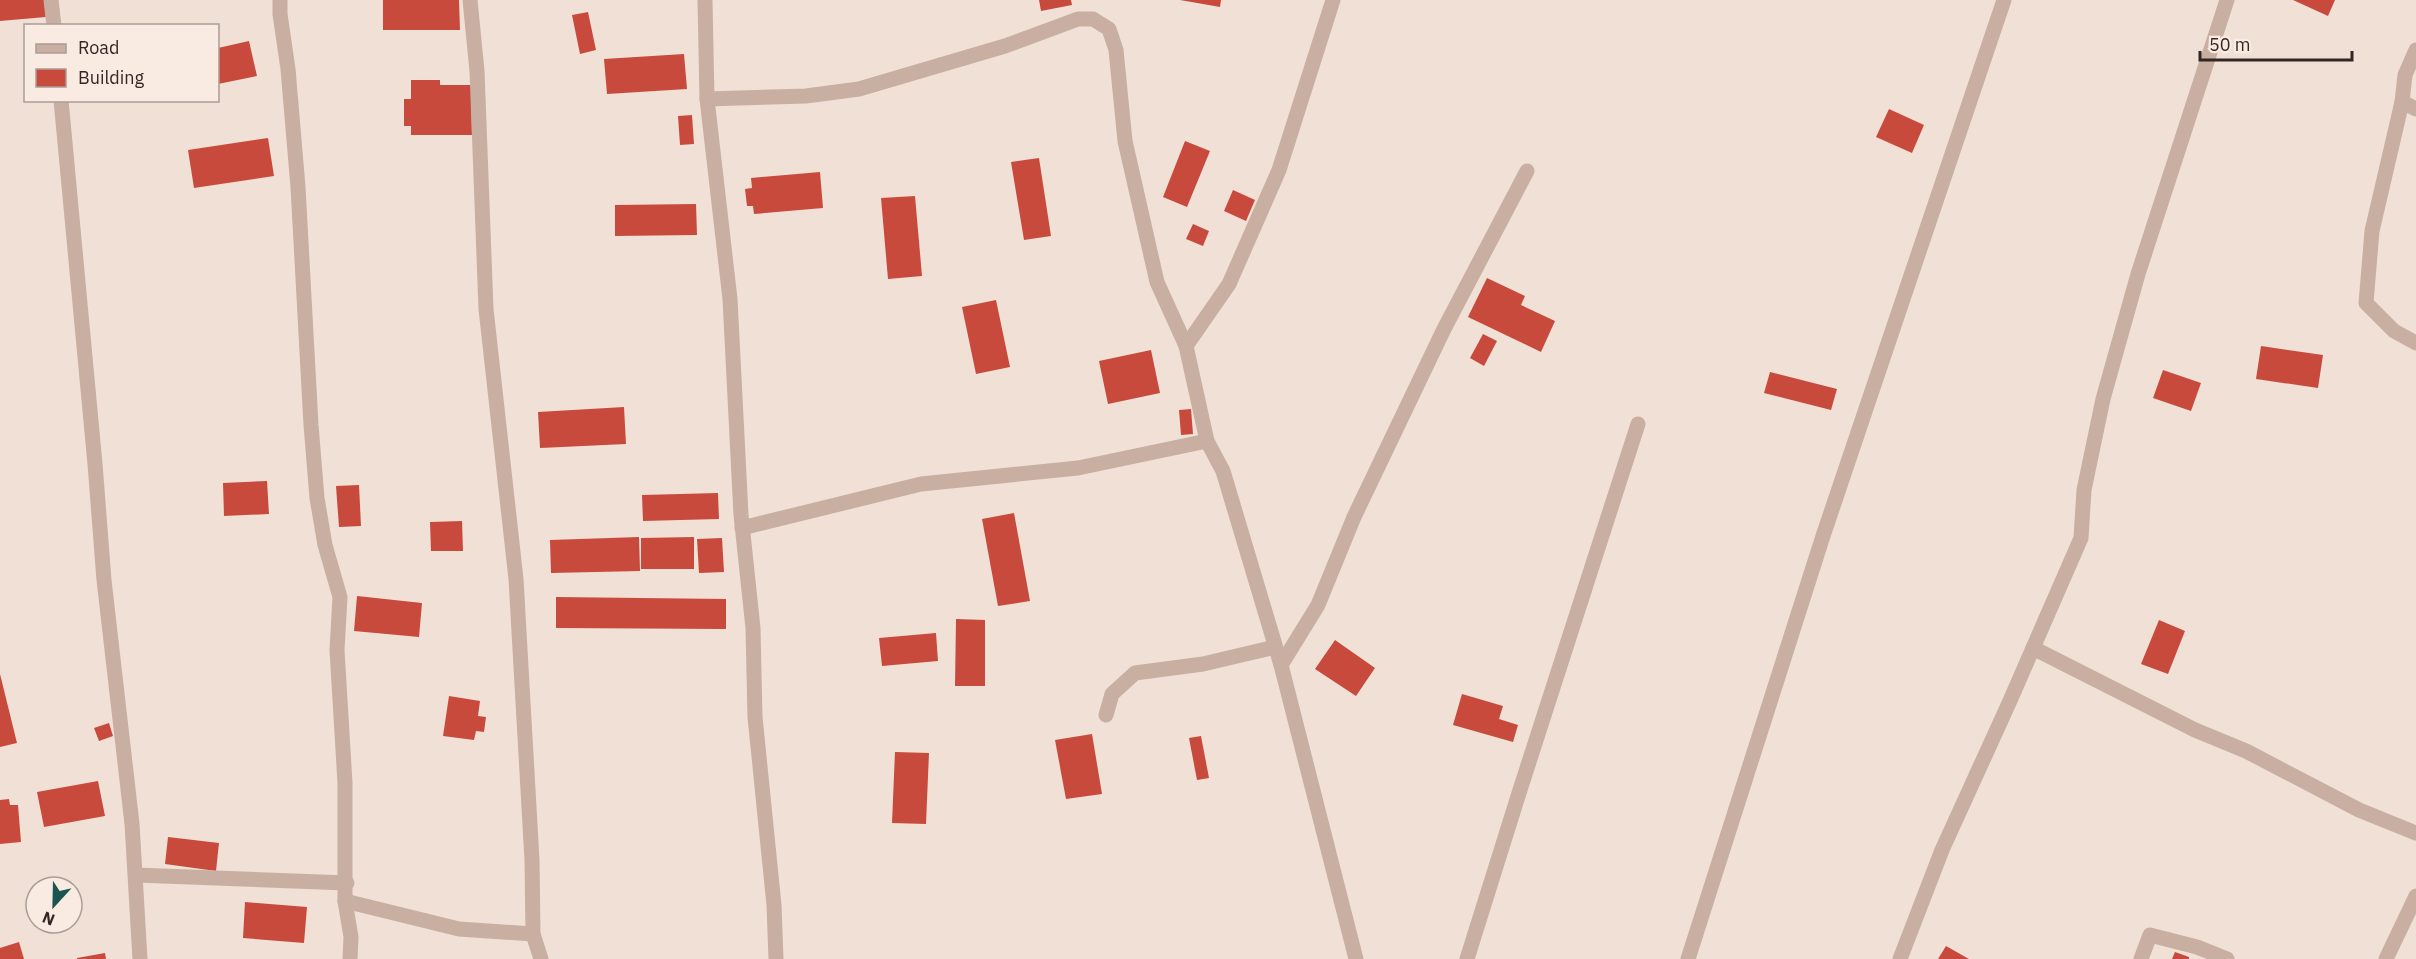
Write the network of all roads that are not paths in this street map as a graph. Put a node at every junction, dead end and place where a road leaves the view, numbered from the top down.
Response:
1 (51, 0) edge
2 (280, 0) edge
3 (470, 0) edge
4 (705, 0) edge
5 (1333, 0) edge
6 (2004, 0) edge
7 (2227, 0) edge
8 (54, 24) edge
9 (2416, 50) edge
10 (707, 99) junction
11 (61, 102) edge
12 (2402, 102) junction
13 (2416, 109) edge
14 (1527, 171) dead end
15 (2416, 343) edge
16 (1186, 346) junction
17 (1638, 424) dead end
18 (1207, 441) junction
19 (742, 528) junction
20 (1275, 647) junction
21 (2033, 648) junction
22 (1281, 665) junction
23 (1106, 715) dead end
24 (2416, 833) edge
25 (136, 875) junction
26 (346, 883) junction
27 (2416, 896) edge
28 (345, 902) junction
29 (533, 934) junction
30 (140, 959) edge
31 (350, 959) edge
32 (541, 959) edge
33 (776, 959) edge
34 (1356, 959) edge
35 (1467, 959) edge
36 (1688, 959) edge
37 (1900, 959) edge
38 (2141, 959) edge
39 (2227, 959) edge
40 (2386, 959) edge

1 - 8 street
2 - 26 street
3 - 29 street
4 - 10 street
5 - 16 street
6 - 36 street
7 - 21 street
9 - 12 street
10 - 16 street
10 - 19 street
11 - 25 street
12 - 13 street
12 - 15 street
14 - 22 street
16 - 18 street
17 - 35 street
18 - 19 street
18 - 20 street
19 - 33 street
20 - 22 street
20 - 23 street
21 - 24 street
21 - 37 street
22 - 34 street
25 - 26 street
25 - 30 street
26 - 28 street
27 - 40 street
28 - 29 street
28 - 31 street
29 - 32 street
38 - 39 street

